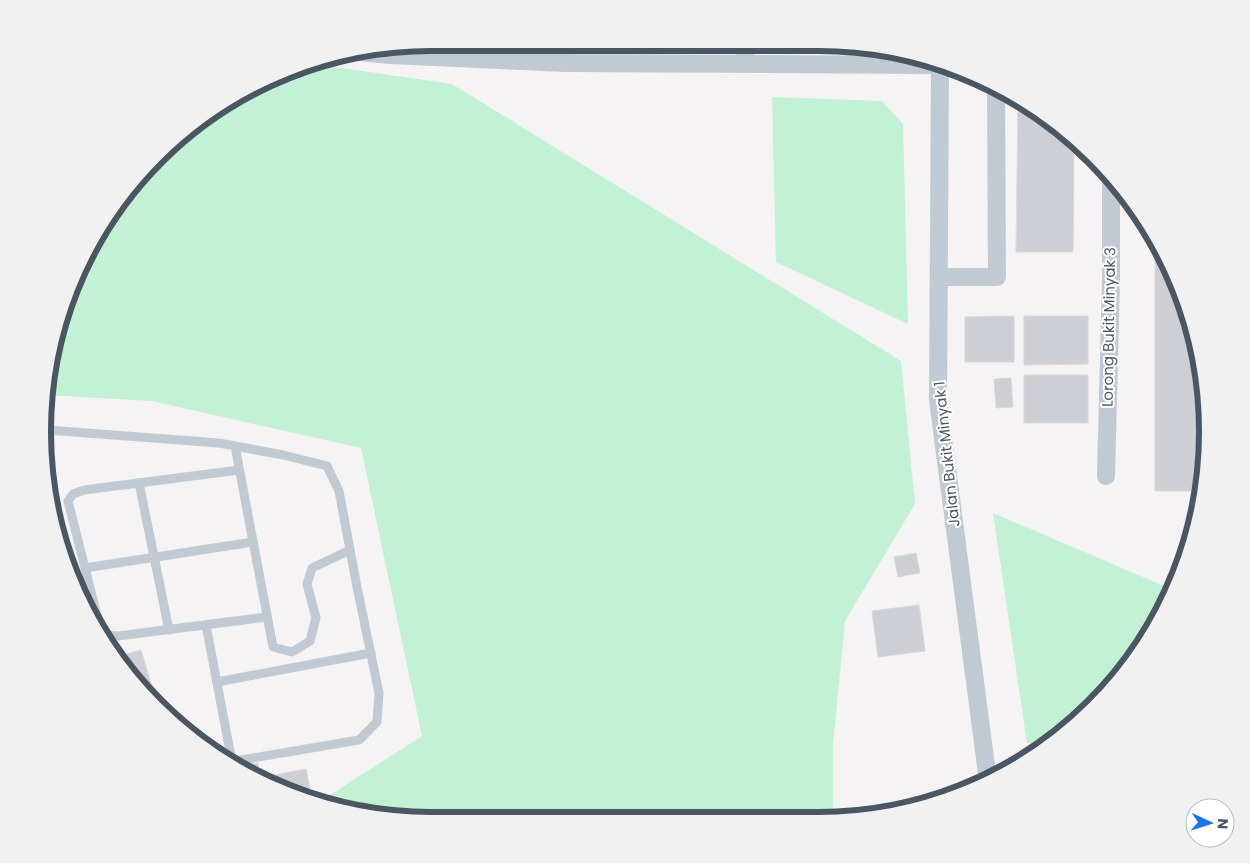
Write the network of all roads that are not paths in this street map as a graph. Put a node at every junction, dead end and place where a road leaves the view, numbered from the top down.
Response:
1 (566, 51) edge
2 (401, 53) edge
3 (745, 56) edge
4 (566, 63) junction
5 (917, 64) edge
6 (938, 70) edge
7 (996, 95) edge
8 (1111, 189) edge
9 (939, 277) junction
10 (51, 430) edge
11 (235, 446) junction
12 (240, 470) junction
13 (1106, 476) dead end
14 (139, 483) junction
15 (253, 542) junction
16 (350, 550) junction
17 (154, 558) junction
18 (85, 568) junction
19 (96, 610) edge
20 (268, 617) junction
21 (206, 625) junction
22 (169, 630) junction
23 (110, 635) edge
24 (371, 653) junction
25 (217, 682) junction
26 (230, 754) edge
27 (240, 760) edge
28 (987, 773) edge

1 - 4 street
2 - 4 street
3 - 4 street
3 - 5 street
6 - 9 street, Jalan Bukit Minyak 1
7 - 9 street
8 - 13 street, Lorong Bukit Minyak 3
9 - 28 street, Jalan Bukit Minyak 1
10 - 11 lane
11 - 12 lane
11 - 16 lane
12 - 14 lane
12 - 15 lane
14 - 17 lane
14 - 18 lane
15 - 17 lane
15 - 20 lane
16 - 20 lane
16 - 24 lane
17 - 18 lane
17 - 22 lane
18 - 19 lane
20 - 21 lane
21 - 22 lane
21 - 25 lane
22 - 23 lane
24 - 25 lane
24 - 27 lane
25 - 26 lane

